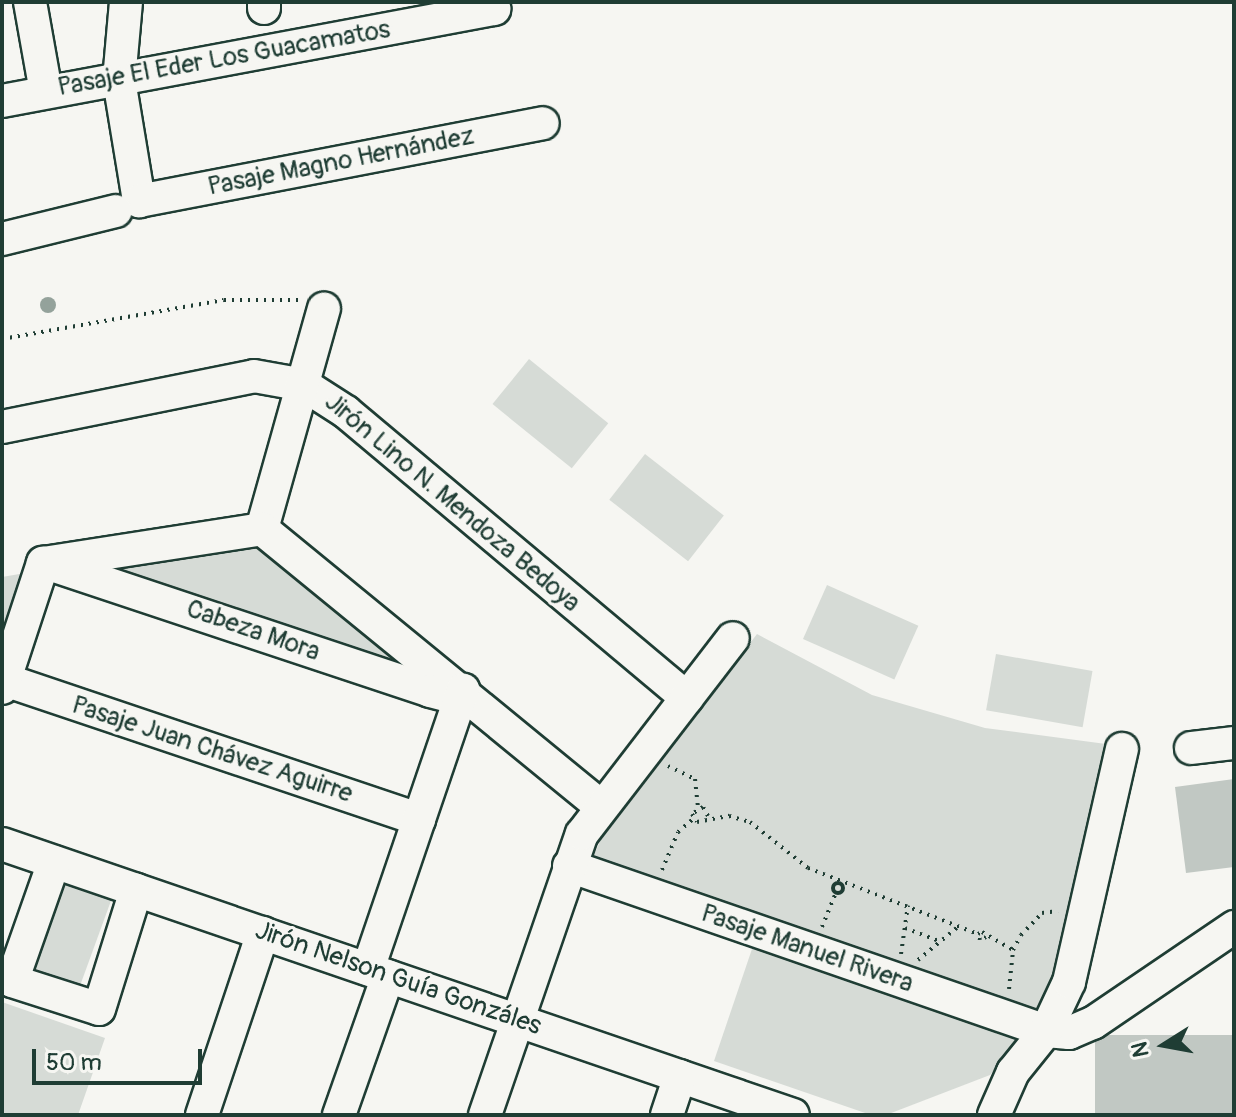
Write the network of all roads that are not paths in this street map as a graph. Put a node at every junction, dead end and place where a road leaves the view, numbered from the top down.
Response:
1 (30, 2) edge
2 (126, 2) edge
3 (494, 9) dead end
4 (119, 80) junction
5 (46, 92) junction
6 (2, 101) edge
7 (543, 123) dead end
8 (128, 206) junction
9 (2, 239) edge
10 (324, 309) road end
11 (304, 385) junction
12 (2, 427) edge
13 (262, 529) junction
14 (43, 563) junction
15 (733, 638) dead end
16 (3, 684) edge
17 (463, 690) junction
18 (687, 698) junction
19 (1234, 743) edge
20 (1191, 748) dead end
21 (1122, 749) dead end
22 (601, 806) junction
23 (419, 819) junction
24 (2, 844) edge
25 (54, 862) junction
26 (569, 866) junction
27 (136, 890) junction
28 (1234, 927) edge
29 (263, 933) junction
30 (378, 972) junction
31 (517, 1020) junction
32 (1046, 1031) junction
33 (680, 1076) junction
34 (202, 1115) edge
35 (339, 1115) edge
36 (485, 1115) edge
37 (667, 1115) edge
38 (793, 1115) edge
39 (994, 1115) edge

1 - 5 street
2 - 4 street
3 - 4 street, Pasaje El Eder Los Guacamatos
4 - 5 street, Pasaje El Eder Los Guacamatos
4 - 8 street
5 - 6 street, Pasaje El Eder Los Guacamatos
7 - 8 street, Pasaje Magno Hernández
8 - 9 street, Pasaje Magno Hernández
10 - 11 street
11 - 12 street, Jirón Lino N. Mendoza Bedoya
11 - 13 street
11 - 18 street, Jirón Lino N. Mendoza Bedoya
13 - 14 street
13 - 17 street
14 - 16 street
14 - 17 street, Cabeza Mora
15 - 18 street
16 - 23 street, Pasaje Juan Chávez Aguirre
17 - 22 street
17 - 23 street
18 - 22 street
19 - 20 street
21 - 32 street
22 - 26 street
23 - 30 street
24 - 25 street, Jirón Nelson Guía Gonzáles
25 - 27 street, Jirón Nelson Guía Gonzáles
25 - 27 street
26 - 31 street
26 - 32 street, Pasaje Manuel Rivera
27 - 29 street, Jirón Nelson Guía Gonzáles
28 - 32 street
29 - 30 street, Jirón Nelson Guía Gonzáles
29 - 34 street
30 - 31 street, Jirón Nelson Guía Gonzáles
30 - 35 street
31 - 33 street, Jirón Nelson Guía Gonzáles
31 - 36 street
32 - 39 street
33 - 37 street
33 - 38 street, Jirón Nelson Guía Gonzáles

